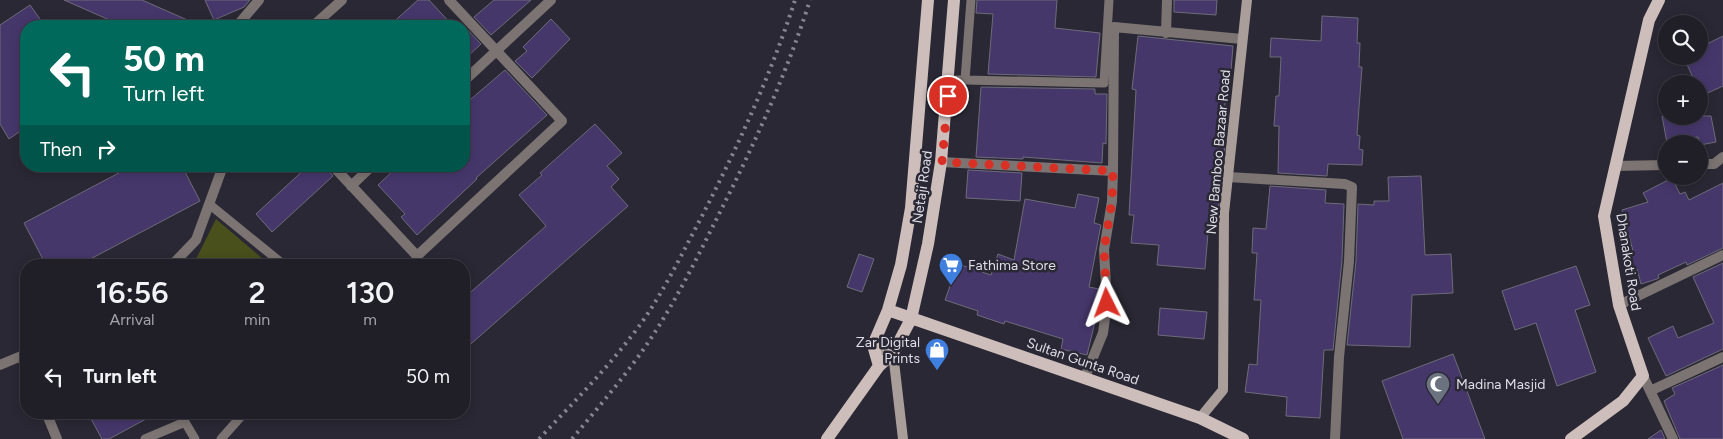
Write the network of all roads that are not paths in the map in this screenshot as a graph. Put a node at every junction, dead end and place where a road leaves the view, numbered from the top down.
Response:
1 (260, 0) edge
2 (342, 0) edge
3 (449, 0) edge
4 (551, 0) edge
5 (928, 0) edge
6 (954, 0) edge
7 (972, 0) edge
8 (1109, 0) edge
9 (1167, 0) edge
10 (1247, 0) edge
11 (1659, 0) edge
12 (242, 20) edge
13 (320, 20) edge
14 (468, 20) edge
15 (470, 22) edge
16 (1166, 33) junction
17 (1242, 39) junction
18 (497, 50) junction
19 (470, 75) edge
20 (948, 80) junction
21 (965, 80) junction
22 (1723, 157) edge
23 (942, 162) junction
24 (1708, 164) edge
25 (1658, 165) edge
26 (1615, 166) junction
27 (1113, 171) junction
28 (221, 172) edge
29 (338, 172) edge
30 (366, 172) edge
31 (1228, 177) junction
32 (351, 186) junction
33 (209, 204) junction
34 (1723, 255) edge
35 (178, 259) edge
36 (277, 259) edge
37 (1619, 305) junction
38 (888, 310) junction
39 (911, 319) junction
40 (873, 345) junction
41 (20, 357) edge
42 (1723, 357) edge
43 (894, 359) junction
44 (0, 365) edge
45 (879, 366) junction
46 (1643, 376) junction
47 (1085, 377) junction
48 (1650, 391) junction
49 (1200, 418) junction
50 (49, 419) edge
51 (183, 419) edge
52 (239, 419) edge
53 (185, 422) junction
54 (57, 439) edge
55 (145, 439) edge
56 (195, 439) edge
57 (221, 439) edge
58 (827, 439) edge
59 (903, 439) edge
60 (1243, 439) edge
61 (1335, 439) edge
62 (1571, 439) edge
63 (1673, 439) edge

1 - 12 street
2 - 13 street
3 - 14 street
4 - 18 street
5 - 38 main road, Netaji Road
6 - 20 main road, Netaji Road
7 - 21 lane
8 - 21 lane
9 - 16 street
10 - 17 street, New Bamboo Bazaar Road
11 - 26 main road, Dhanakoti Road
15 - 18 street
16 - 17 street
16 - 27 street
17 - 31 street, New Bamboo Bazaar Road
18 - 19 street
18 - 32 street
20 - 21 lane
20 - 23 main road, Netaji Road
22 - 24 street
23 - 27 street
23 - 39 main road, Netaji Road
25 - 26 street
26 - 37 main road, Dhanakoti Road
27 - 47 street
28 - 33 street
29 - 32 street
30 - 32 street
31 - 49 street, New Bamboo Bazaar Road
31 - 61 street
33 - 35 street
33 - 36 lane
34 - 37 street
37 - 46 main road, Dhanakoti Road
38 - 39 main road, Sultan Gunta Road
38 - 40 main road, Netaji Road
39 - 43 main road, Netaji Road
39 - 47 main road, Sultan Gunta Road
40 - 43 street
40 - 45 main road
41 - 44 street
42 - 48 street
43 - 45 main road, Netaji Road
43 - 59 street
45 - 58 main road, Netaji Road
46 - 48 street
46 - 62 main road
47 - 49 main road, Sultan Gunta Road
48 - 63 street
49 - 60 main road, Sultan Gunta Road
50 - 54 street
51 - 53 lane
52 - 57 lane
53 - 55 lane
53 - 56 lane

